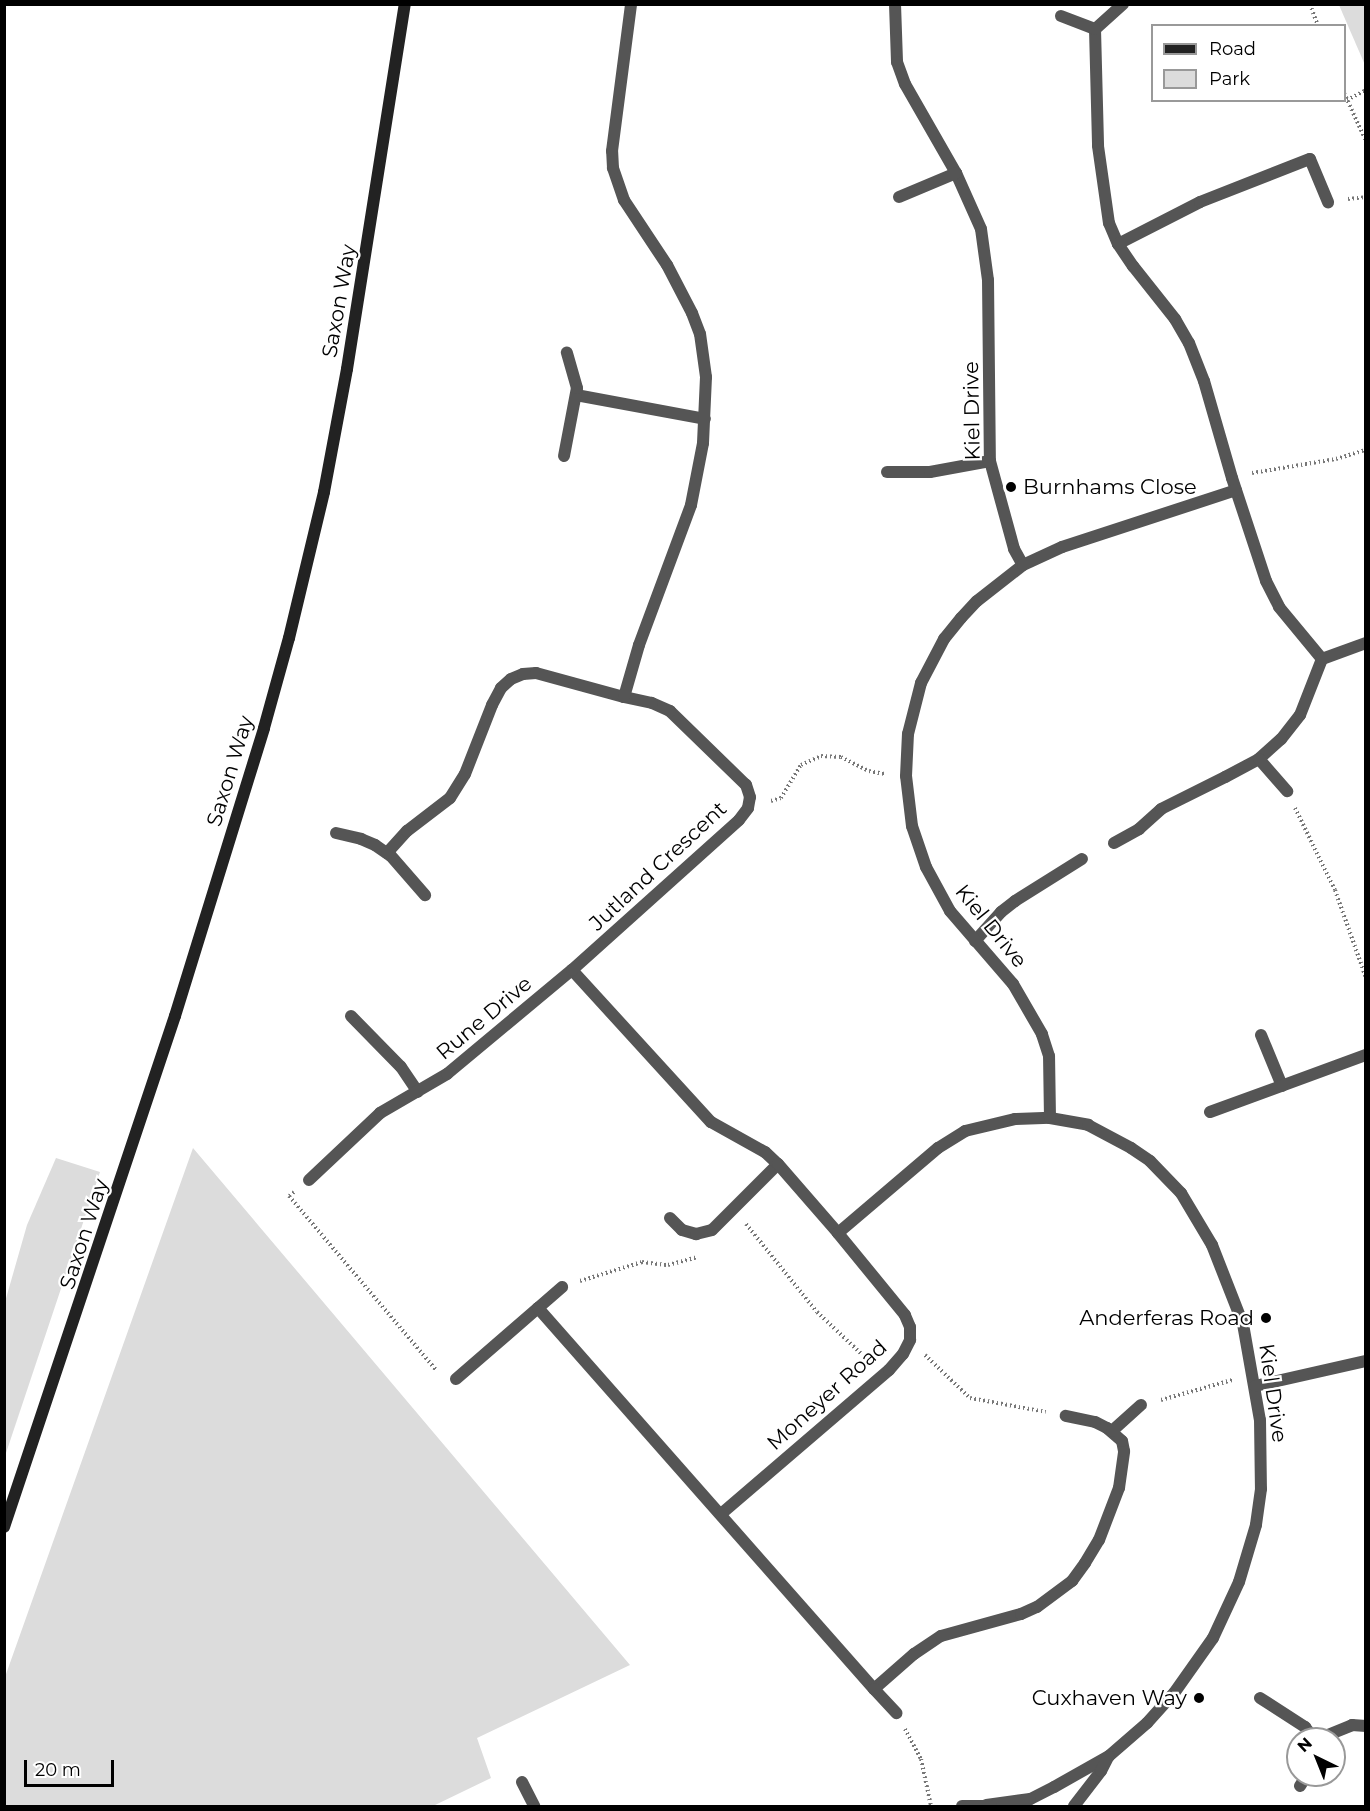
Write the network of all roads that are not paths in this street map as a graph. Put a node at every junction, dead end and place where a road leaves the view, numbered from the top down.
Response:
1 (405, 4) edge
2 (631, 4) edge
3 (895, 4) edge
4 (1123, 4) edge
5 (1061, 16) dead end
6 (1095, 29) junction
7 (956, 173) junction
8 (899, 197) dead end
9 (1328, 202) dead end
10 (1118, 244) junction
11 (567, 352) dead end
12 (576, 395) junction
13 (705, 419) junction
14 (564, 456) dead end
15 (990, 461) junction
16 (887, 472) dead end
17 (1234, 484) junction
18 (1023, 564) junction
19 (1365, 643) edge
20 (1322, 659) junction
21 (624, 697) junction
22 (1259, 759) junction
23 (1287, 791) road end
24 (336, 833) dead end
25 (1114, 843) dead end
26 (387, 853) junction
27 (1082, 859) dead end
28 (425, 895) dead end
29 (975, 941) junction
30 (572, 970) junction
31 (351, 1016) dead end
32 (1261, 1035) dead end
33 (1365, 1055) edge
34 (1282, 1086) junction
35 (418, 1092) junction
36 (1210, 1112) dead end
37 (1050, 1118) junction
38 (778, 1164) junction
39 (309, 1180) road end
40 (670, 1218) dead end
41 (838, 1233) junction
42 (562, 1287) dead end
43 (538, 1308) junction
44 (1365, 1361) edge
45 (456, 1379) road end
46 (1254, 1380) junction
47 (1141, 1405) road end
48 (1066, 1416) road end
49 (1112, 1431) junction
50 (721, 1514) junction
51 (4, 1527) edge
52 (874, 1689) junction
53 (1260, 1698) dead end
54 (896, 1713) road end
55 (1365, 1726) edge
56 (1303, 1727) edge
57 (1346, 1727) edge
58 (1109, 1756) junction
59 (522, 1782) dead end
60 (534, 1806) edge
61 (962, 1806) edge
62 (989, 1806) edge
63 (1074, 1806) edge

1 - 51 street, Saxon Way
2 - 13 street
3 - 7 street, Kiel Drive
4 - 6 street
5 - 6 street
6 - 10 street
7 - 8 street
7 - 15 street, Kiel Drive
9 - 10 street
10 - 17 street
11 - 12 street
12 - 13 street
12 - 14 street
13 - 21 street
15 - 16 street
15 - 18 street, Kiel Drive
17 - 18 street
17 - 20 street
18 - 29 street, Kiel Drive
19 - 20 street
20 - 22 street
21 - 26 street, Jutland Crescent
21 - 30 street, Jutland Crescent
22 - 23 street
22 - 25 street
24 - 26 street
26 - 28 street
27 - 29 street
29 - 37 street, Kiel Drive
30 - 35 street, Rune Drive
30 - 38 street
31 - 35 street
32 - 34 street
33 - 34 street
34 - 36 street
35 - 39 street, Rune Drive
37 - 41 street
37 - 46 street, Kiel Drive
38 - 40 street
38 - 41 street
41 - 50 street, Moneyer Road
42 - 43 street
43 - 45 street
43 - 50 street
44 - 46 street
46 - 58 street, Kiel Drive
47 - 49 street
48 - 49 street
49 - 52 street
50 - 52 street
52 - 54 street
53 - 56 street
55 - 57 street
58 - 62 street, Kiel Drive
58 - 63 street, Kiel Drive
59 - 60 street
61 - 62 street, Kiel Drive

